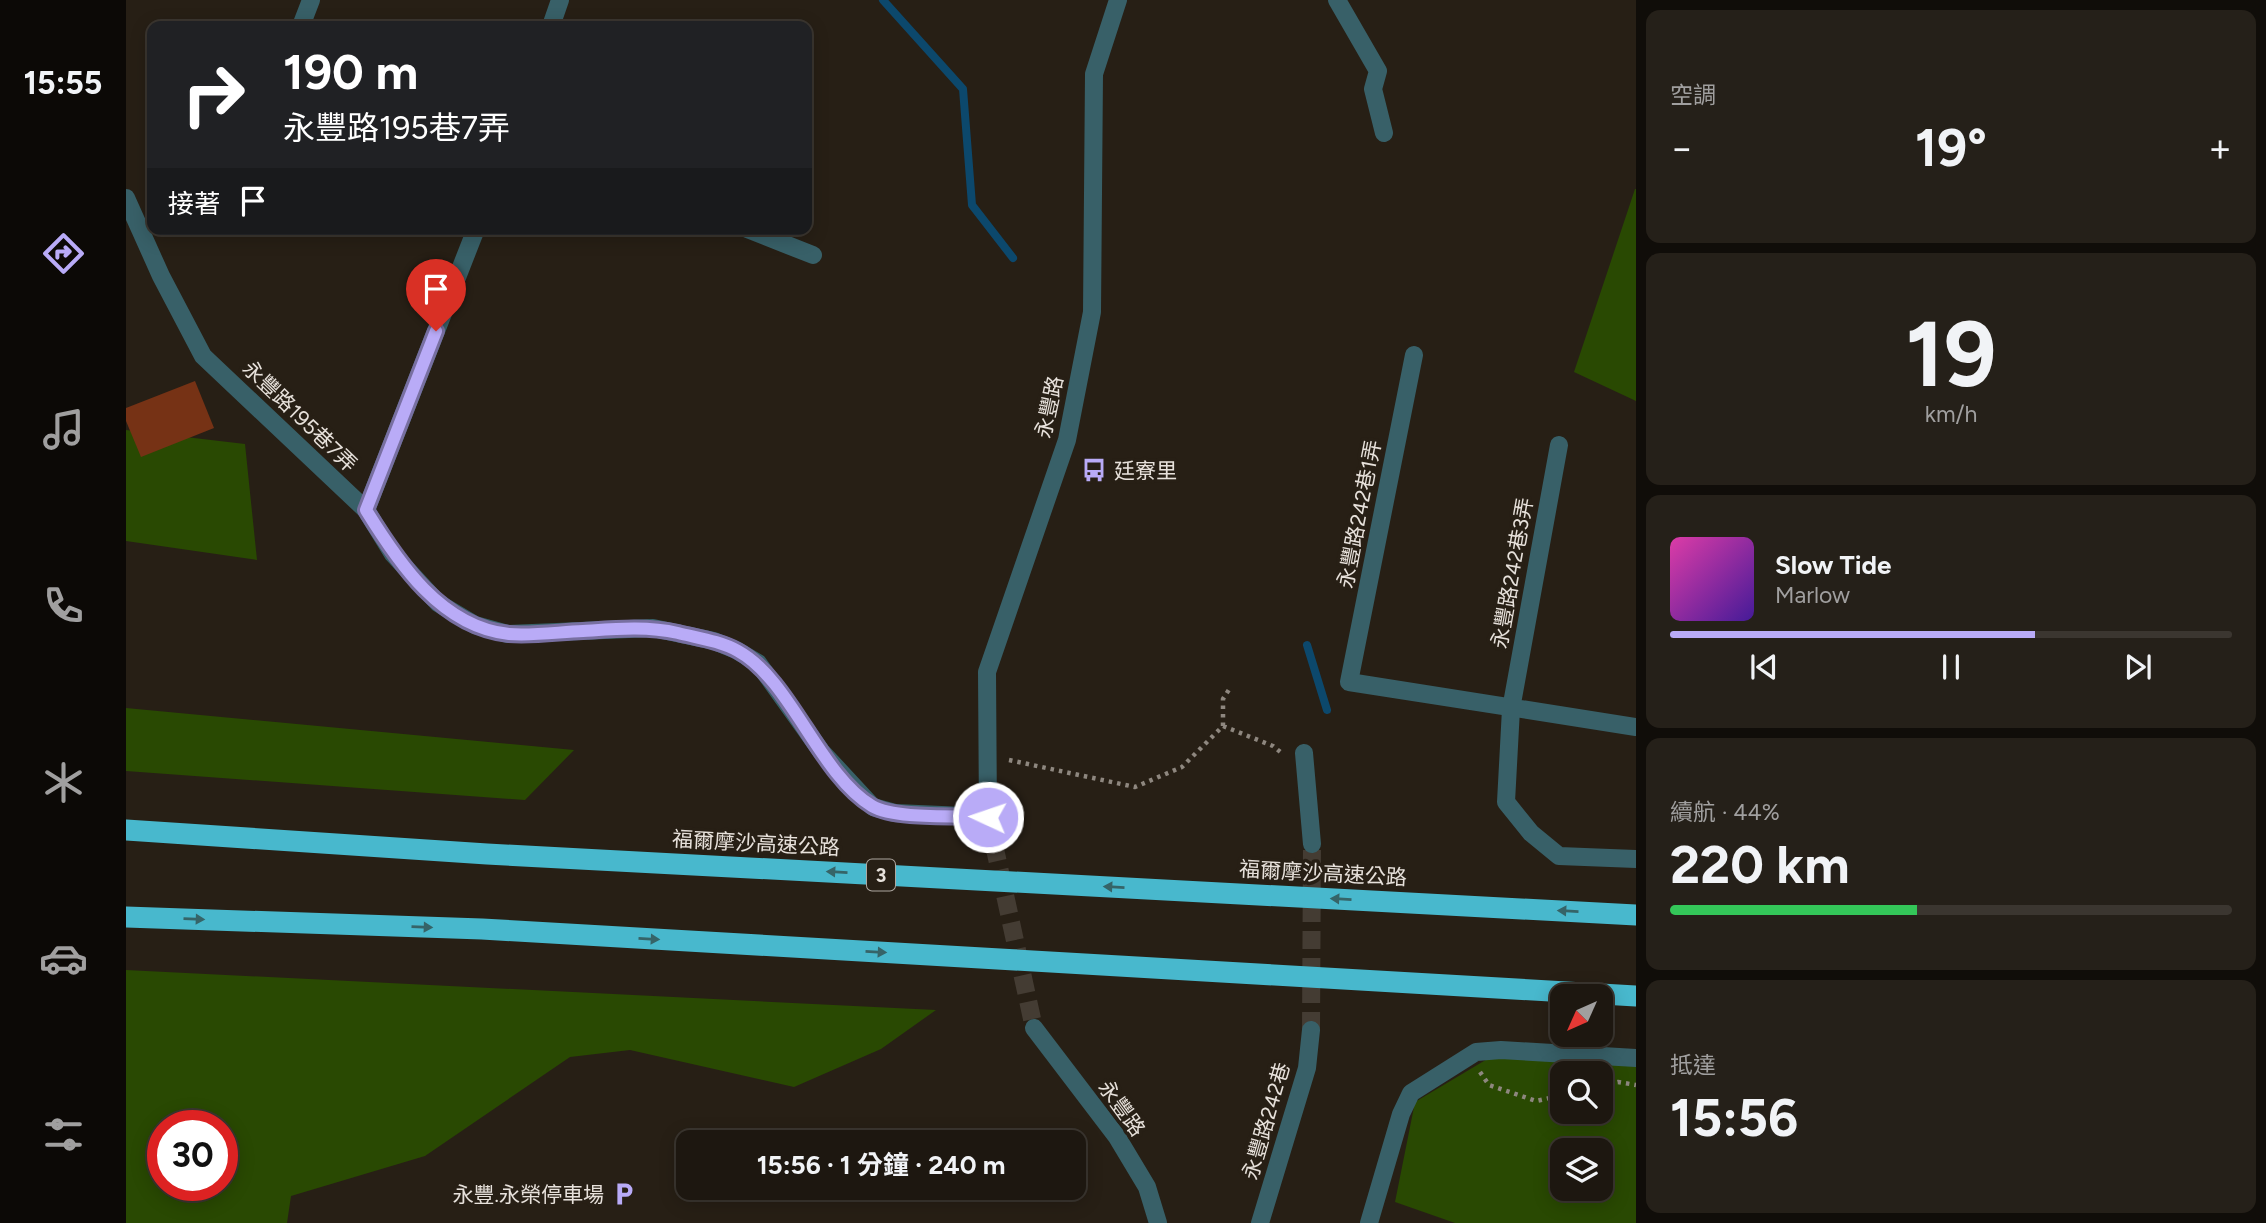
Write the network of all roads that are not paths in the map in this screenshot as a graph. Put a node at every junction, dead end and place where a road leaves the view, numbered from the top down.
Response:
1 (311, 0) edge
2 (560, 0) edge
3 (1118, 0) edge
4 (1337, 0) edge
5 (303, 21) edge
6 (553, 21) edge
7 (1384, 133) dead end
8 (126, 198) edge
9 (474, 235) edge
10 (763, 235) edge
11 (813, 254) dead end
12 (1414, 355) dead end
13 (1559, 444) dead end
14 (366, 510) junction
15 (1510, 709) junction
16 (1636, 727) edge
17 (1304, 752) dead end
18 (126, 830) edge
19 (1312, 844) tunnel mouth
20 (1636, 859) edge
21 (1636, 915) edge
22 (126, 917) edge
23 (1636, 996) edge
24 (1034, 1028) tunnel mouth
25 (1311, 1030) tunnel mouth
26 (1636, 1058) edge
27 (1158, 1223) edge
28 (1259, 1223) edge
29 (1369, 1223) edge

1 - 5 street
2 - 6 street
3 - 14 street, 永豐路
4 - 7 street
8 - 14 street, 永豐路195巷7弄
9 - 14 street, 永豐路195巷7弄
10 - 11 street
12 - 15 street, 永豐路242巷1弄
13 - 15 street, 永豐路242巷3弄
15 - 16 street
15 - 20 street
17 - 19 street
21 -> 18 highway, 福爾摩沙高速公路 / 3
22 -> 23 highway
24 - 27 street, 永豐路
25 - 28 street, 永豐路242巷
26 - 29 street

